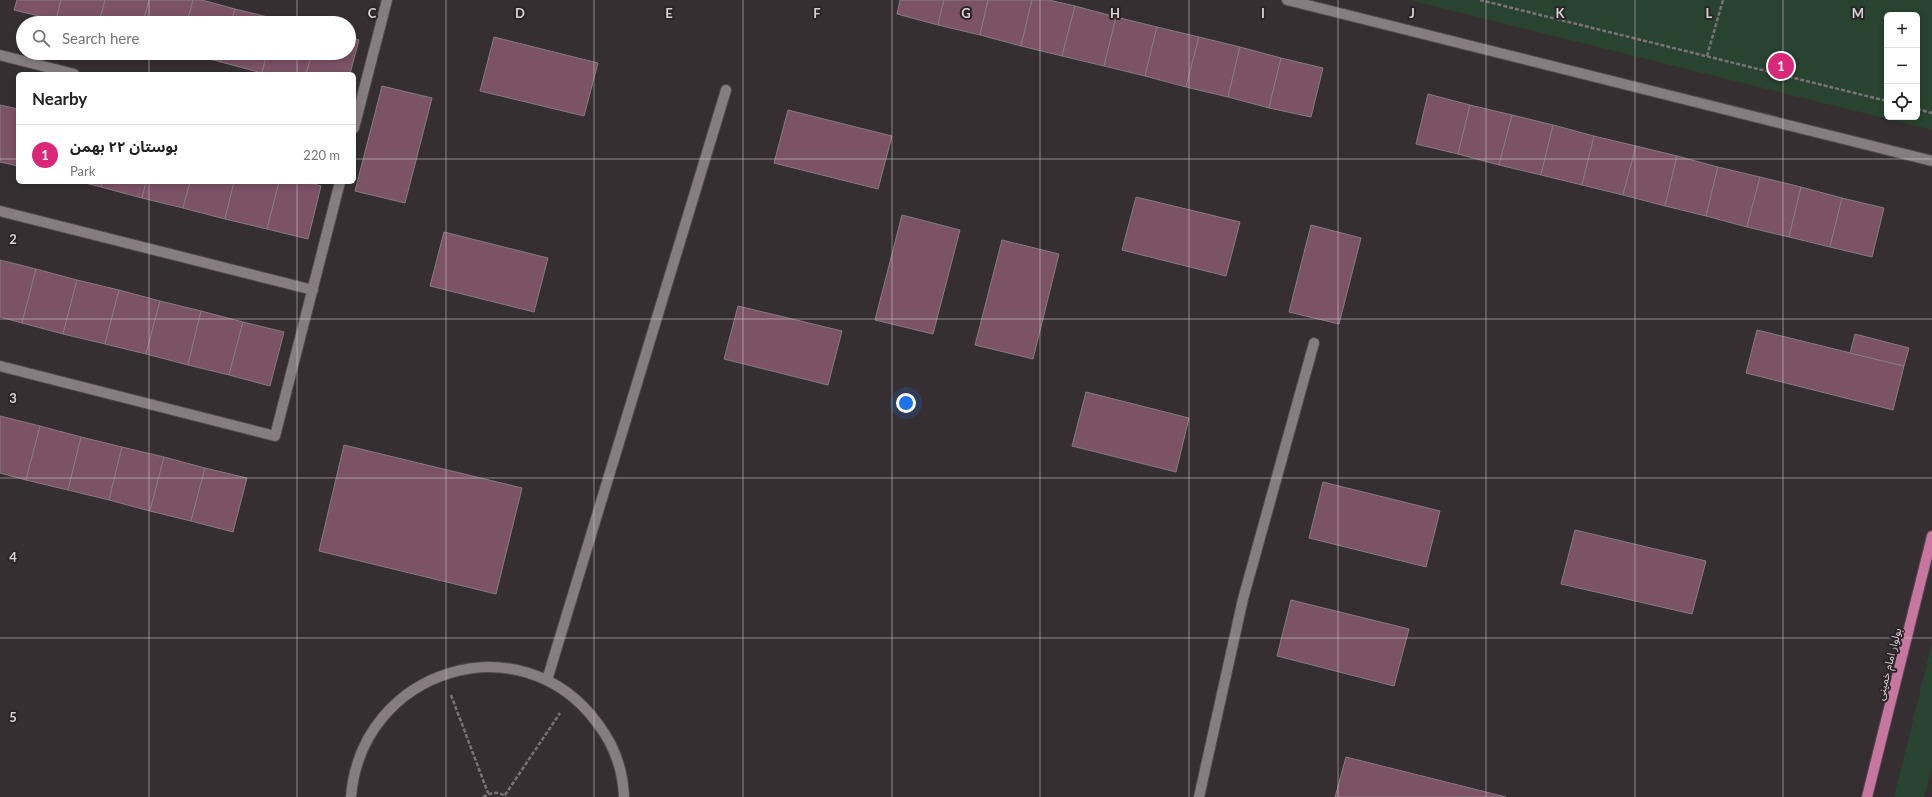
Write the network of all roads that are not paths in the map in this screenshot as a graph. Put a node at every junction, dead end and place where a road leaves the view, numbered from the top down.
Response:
1 (387, 0) edge
2 (1287, 0) edge
3 (0, 55) edge
4 (16, 59) edge
5 (19, 60) edge
6 (66, 72) edge
7 (726, 90) dead end
8 (356, 120) edge
9 (1932, 161) edge
10 (340, 184) edge
11 (0, 211) edge
12 (313, 290) junction
13 (1314, 343) dead end
14 (0, 366) edge
15 (1932, 536) edge
16 (547, 680) junction
17 (351, 797) edge
18 (624, 797) edge
19 (1199, 797) edge
20 (1867, 797) edge

1 - 8 lane
2 - 9 lane
3 - 4 lane
5 - 6 lane
7 - 16 lane
10 - 12 lane
11 - 12 lane
12 - 14 lane
13 - 19 lane
15 - 20 main road, بولوار امام خمینی
16 - 17 lane
16 - 18 lane

